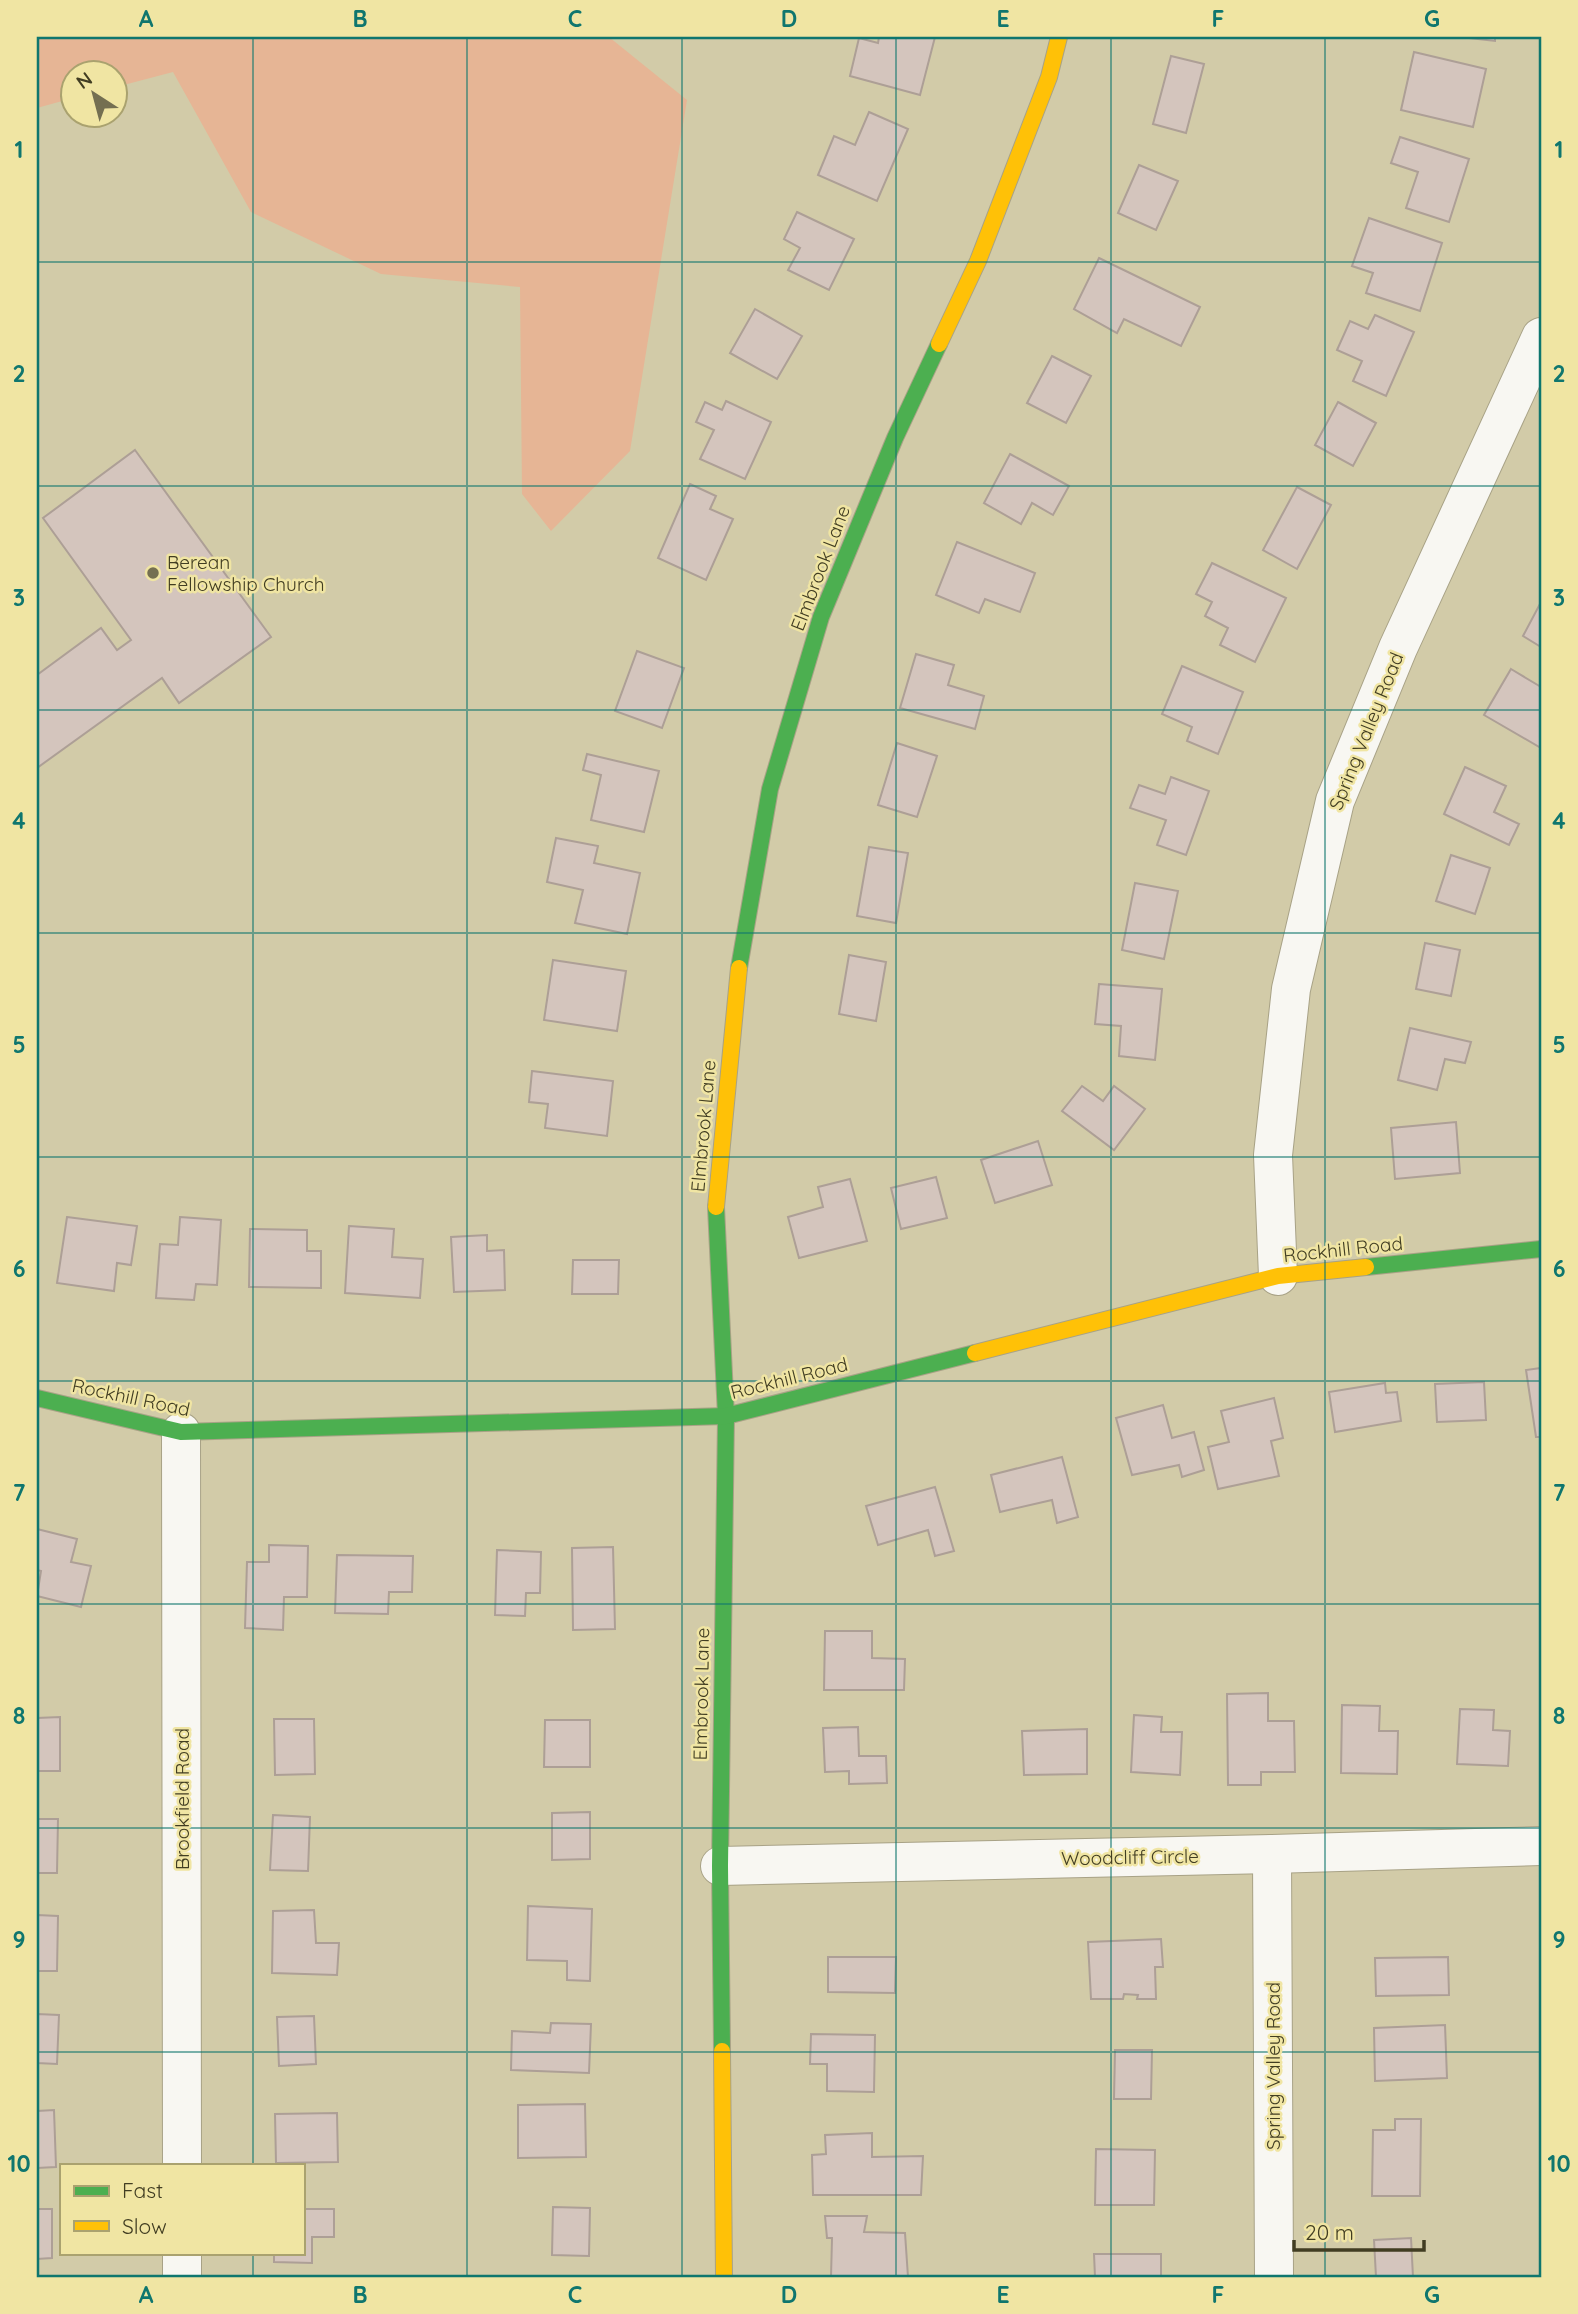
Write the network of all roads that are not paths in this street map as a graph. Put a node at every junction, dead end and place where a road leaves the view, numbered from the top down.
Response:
1 (1059, 37) edge
2 (1541, 337) edge
3 (1541, 1250) edge
4 (1278, 1276) junction
5 (37, 1398) edge
6 (726, 1416) junction
7 (181, 1432) junction
8 (1541, 1846) edge
9 (1272, 1854) junction
10 (720, 1866) junction
11 (182, 2164) edge
12 (182, 2254) edge
13 (182, 2277) edge
14 (724, 2277) edge
15 (1274, 2277) edge

1 - 6 street, Elmbrook Lane
2 - 4 street, Spring Valley Road
3 - 4 street, Rockhill Road
4 - 6 street, Rockhill Road
5 - 7 street, Rockhill Road
6 - 7 street, Rockhill Road
6 - 10 street, Elmbrook Lane
7 - 11 street, Brookfield Road
8 - 9 street, Woodcliff Circle
9 - 10 street, Woodcliff Circle
9 - 15 street, Spring Valley Road
10 - 14 street, Elmbrook Lane
12 - 13 street

